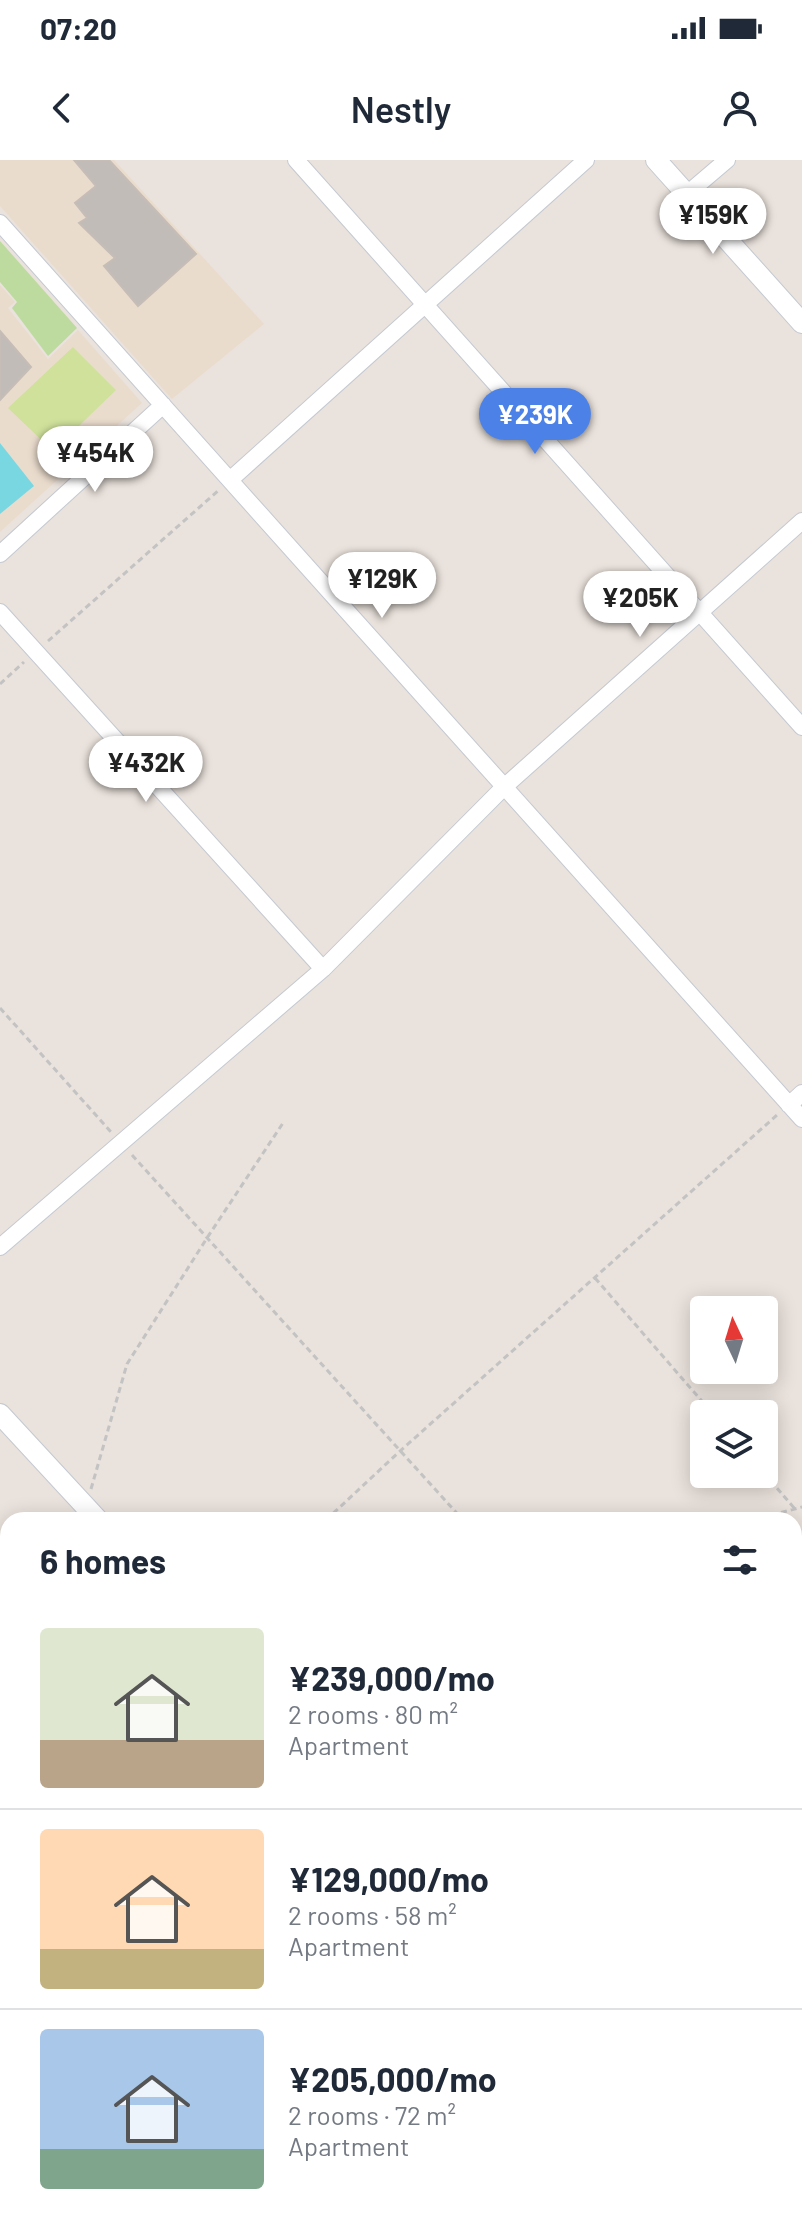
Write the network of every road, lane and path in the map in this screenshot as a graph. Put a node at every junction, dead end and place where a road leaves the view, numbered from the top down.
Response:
1 (296, 160) edge
2 (586, 160) edge
3 (656, 160) edge
4 (727, 160) edge
5 (687, 194) junction
6 (0, 223) edge
7 (426, 305) junction
8 (802, 323) edge
9 (163, 405) junction
10 (231, 479) junction
11 (802, 521) edge
12 (0, 554) edge
13 (0, 612) edge
14 (701, 612) junction
15 (36, 652) junction
16 (0, 684) edge
17 (802, 727) edge
18 (504, 787) junction
19 (323, 969) junction
20 (0, 1008) edge
21 (802, 1093) edge
22 (789, 1105) junction
23 (802, 1119) edge
24 (283, 1123) dead end
25 (120, 1142) junction
26 (207, 1238) junction
27 (0, 1247) edge
28 (594, 1278) junction
29 (701, 1400) edge
30 (0, 1414) edge
31 (399, 1452) junction
32 (777, 1488) edge
33 (802, 1507) edge
34 (795, 1509) junction
35 (90, 1512) edge
36 (92, 1512) edge
37 (335, 1512) edge
38 (455, 1512) edge
39 (783, 1512) edge

1 - 7 street
2 - 7 street
3 - 5 street
4 - 5 street
5 - 8 street
6 - 9 street
7 - 10 street
7 - 14 street
9 - 10 street
9 - 12 street
10 - 15 path
10 - 18 street
11 - 14 street
13 - 15 street
14 - 17 street
14 - 18 street
15 - 16 path
15 - 19 street
18 - 19 street
18 - 22 street
19 - 25 street
20 - 25 path
21 - 22 street
22 - 23 street
22 - 28 path
24 - 26 path
25 - 26 path
25 - 27 street
26 - 31 path
26 - 36 path
28 - 29 path
28 - 31 path
30 - 35 street
31 - 37 path
31 - 38 path
32 - 34 path
33 - 34 path
34 - 39 path

